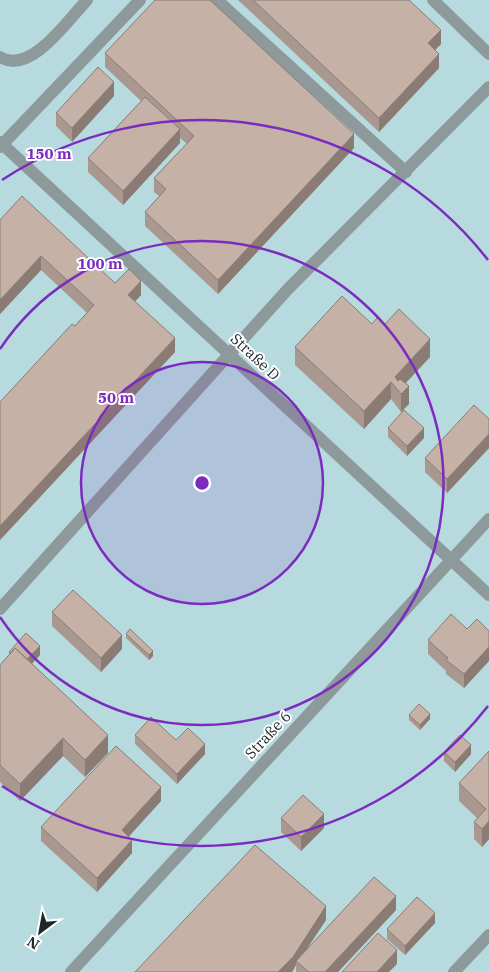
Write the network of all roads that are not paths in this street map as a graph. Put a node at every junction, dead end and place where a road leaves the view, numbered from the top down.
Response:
1 (87, 0) edge
2 (140, 0) edge
3 (217, 0) edge
4 (433, 0) edge
5 (489, 54) edge
6 (0, 57) edge
7 (489, 88) edge
8 (1, 145) edge
9 (406, 172) junction
10 (230, 356) junction
11 (489, 519) edge
12 (452, 560) junction
13 (489, 595) edge
14 (0, 609) edge
15 (489, 935) edge
16 (71, 972) edge
17 (454, 972) edge

1 - 6 lane
2 - 8 lane
3 - 9 lane
4 - 5 lane
7 - 9 lane
8 - 10 lane, Straße D
9 - 10 lane
10 - 12 lane, Straße D
10 - 14 lane
11 - 12 lane, Straße 6
12 - 13 lane, Straße D
12 - 16 lane, Straße 6
15 - 17 lane

